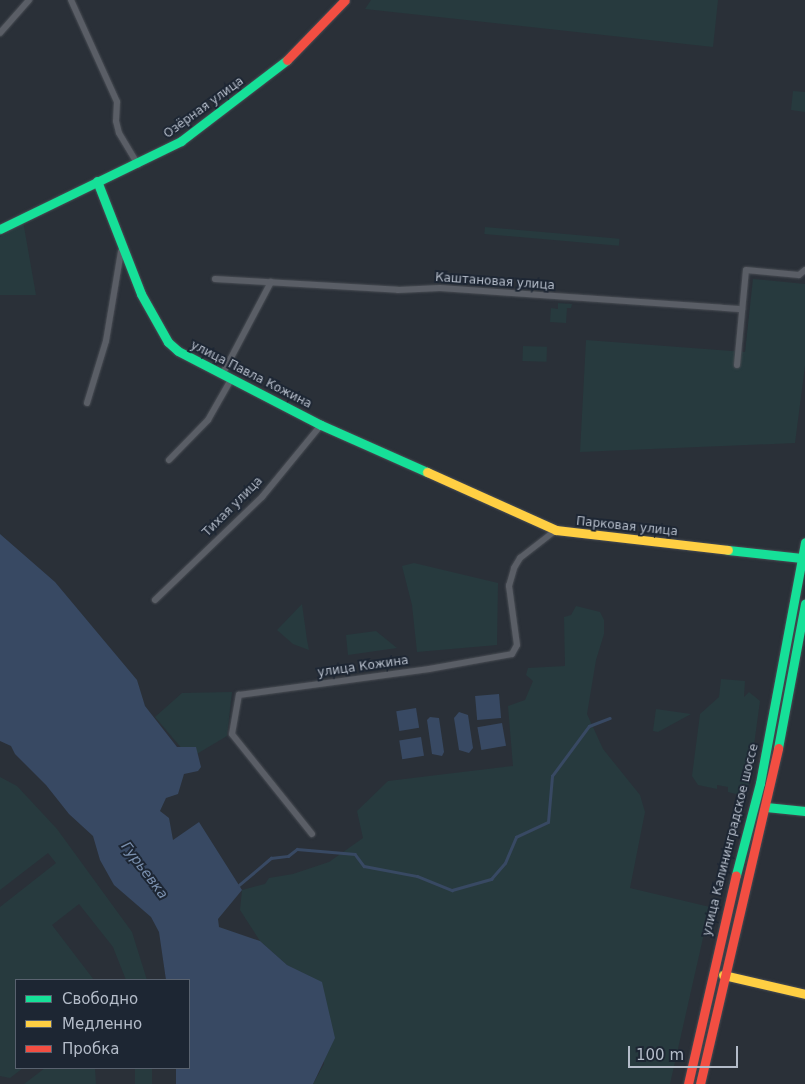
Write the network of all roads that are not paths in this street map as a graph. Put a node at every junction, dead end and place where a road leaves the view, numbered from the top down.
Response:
1 (29, 0) edge
2 (71, 0) edge
3 (345, 0) edge
4 (0, 33) edge
5 (138, 165) junction
6 (97, 181) junction
7 (0, 229) edge
8 (121, 251) junction
9 (805, 270) edge
10 (215, 278) dead end
11 (271, 282) junction
12 (742, 309) junction
13 (737, 365) dead end
14 (223, 373) junction
15 (232, 378) junction
16 (87, 403) dead end
17 (321, 425) junction
18 (375, 450) joint
19 (169, 460) dead end
20 (556, 530) junction
21 (805, 542) edge
22 (802, 558) junction
23 (155, 600) dead end
24 (805, 604) edge
25 (755, 805) junction
26 (766, 807) junction
27 (805, 811) edge
28 (312, 834) dead end
29 (723, 974) junction
30 (805, 994) edge
31 (688, 1084) edge
32 (700, 1084) edge

1 - 4 street
2 - 5 street
3 - 5 street, Озёрная улица
5 - 6 street, Озёрная улица
6 - 7 street, Озёрная улица
6 - 8 street, улица Павла Кожина
8 - 14 street, улица Павла Кожина
8 - 16 street
9 - 12 street
10 - 11 street, Каштановая улица
11 - 12 street, Каштановая улица
11 - 14 street
12 - 13 street
14 - 15 street, улица Павла Кожина
15 - 17 street, улица Павла Кожина
15 - 19 street
17 - 18 street, улица Павла Кожина
17 - 23 street, Тихая улица
18 - 20 street, Парковая улица
20 - 22 street, Парковая улица
20 - 28 street, улица Кожина
21 - 22 street, улица Калининградское шоссе
22 - 25 street, улица Калининградское шоссе
24 - 26 street, улица Калининградское шоссе
25 - 26 street
25 - 31 street, улица Калининградское шоссе
26 - 27 street
26 - 29 street, улица Калининградское шоссе
29 - 30 street
29 - 32 street, улица Калининградское шоссе

